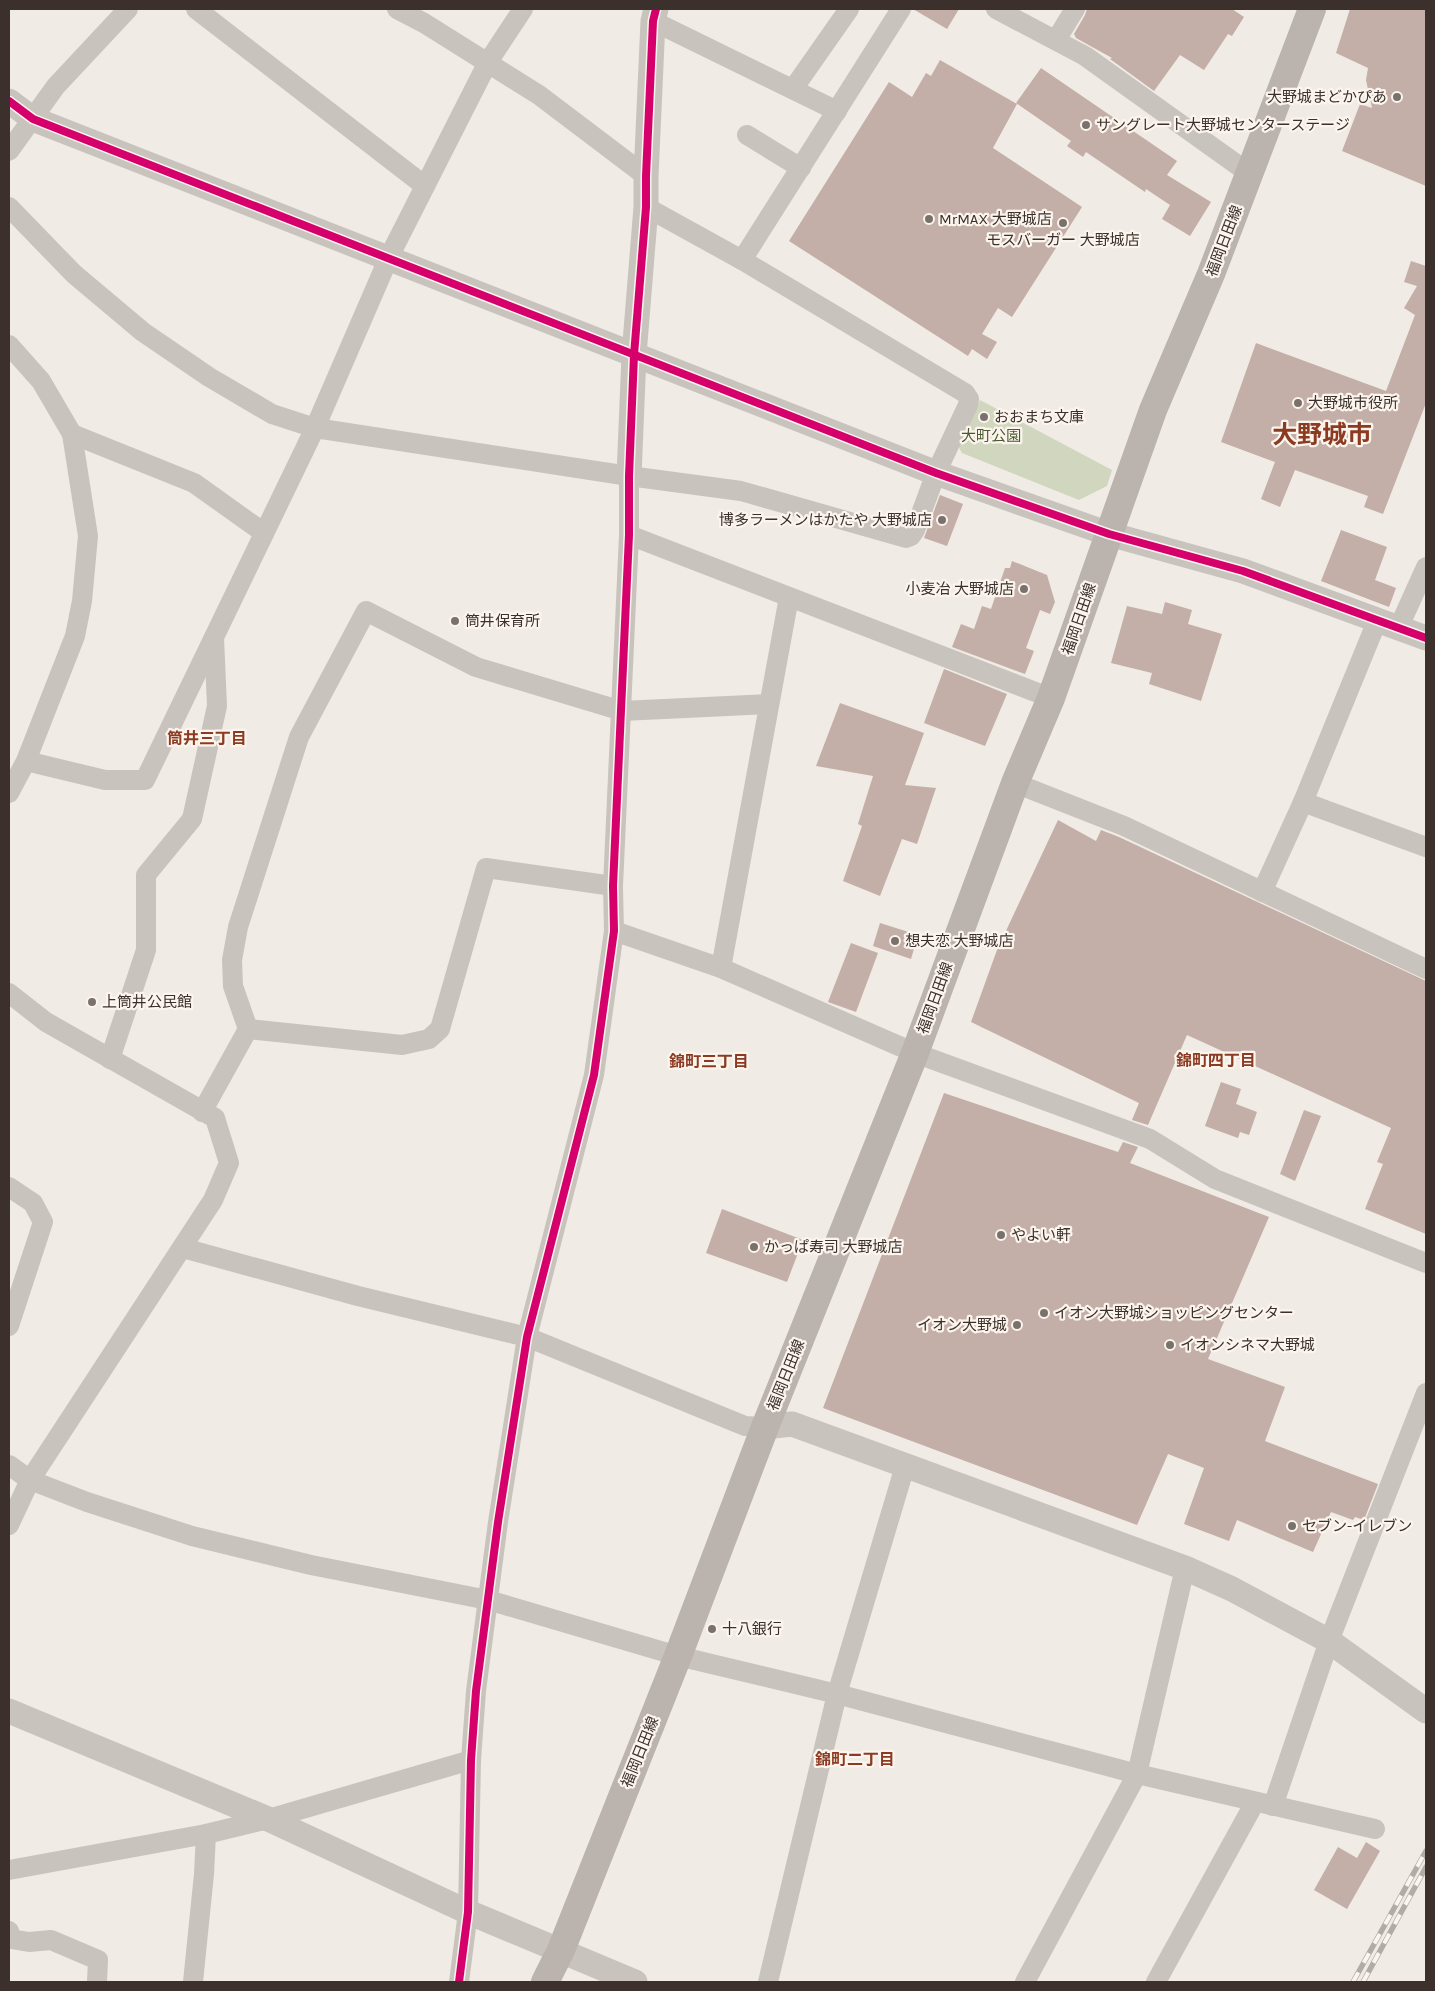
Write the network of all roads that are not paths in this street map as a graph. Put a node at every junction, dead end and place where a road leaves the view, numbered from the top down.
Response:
1 (128, 9) edge
2 (196, 9) edge
3 (396, 9) edge
4 (523, 9) edge
5 (849, 9) edge
6 (902, 9) edge
7 (996, 9) edge
8 (1076, 9) edge
9 (1312, 9) edge
10 (655, 15) edge
11 (429, 16) edge
12 (1056, 40) junction
13 (488, 62) junction
14 (793, 89) junction
15 (9, 101) edge
16 (837, 111) junction
17 (33, 119) junction
18 (748, 135) dead end
19 (9, 151) edge
20 (801, 168) junction
21 (1250, 174) junction
22 (646, 176) junction
23 (425, 186) junction
24 (9, 207) edge
25 (646, 207) junction
26 (389, 257) junction
27 (742, 260) junction
28 (9, 345) edge
29 (634, 355) junction
30 (315, 428) junction
31 (72, 434) junction
32 (936, 473) junction
33 (629, 476) junction
34 (264, 533) junction
35 (1109, 534) junction
36 (629, 535) junction
37 (1426, 566) edge
38 (789, 597) junction
39 (1387, 625) junction
40 (214, 636) junction
41 (1426, 638) edge
42 (1051, 698) junction
43 (769, 704) junction
44 (622, 711) junction
45 (26, 760) junction
46 (1015, 783) junction
47 (9, 793) edge
48 (1303, 802) junction
49 (1426, 847) edge
50 (613, 886) junction
51 (1262, 892) junction
52 (614, 931) junction
53 (721, 968) junction
54 (1426, 969) edge
55 (9, 993) edge
56 (248, 1029) junction
57 (915, 1053) junction
58 (110, 1059) junction
59 (202, 1112) junction
60 (9, 1188) edge
61 (182, 1248) junction
62 (1426, 1263) edge
63 (9, 1326) edge
64 (528, 1337) junction
65 (1426, 1393) edge
66 (765, 1427) junction
67 (9, 1465) edge
68 (906, 1466) junction
69 (30, 1480) junction
70 (9, 1525) edge
71 (1184, 1568) junction
72 (488, 1600) junction
73 (1329, 1641) junction
74 (678, 1656) junction
75 (837, 1694) junction
76 (9, 1711) edge
77 (1426, 1711) edge
78 (471, 1760) junction
79 (1137, 1774) junction
80 (1264, 1804) junction
81 (268, 1820) junction
82 (1375, 1829) dead end
83 (206, 1834) junction
84 (9, 1870) edge
85 (468, 1912) junction
86 (9, 1931) edge
87 (561, 1950) junction
88 (97, 1982) edge
89 (193, 1982) edge
90 (459, 1982) edge
91 (545, 1982) edge
92 (635, 1982) edge
93 (768, 1982) edge
94 (1025, 1982) edge
95 (1156, 1982) edge

1 - 17 street
2 - 23 street
3 - 11 street
4 - 13 street
5 - 14 street
6 - 16 street
7 - 12 street
8 - 12 street
9 - 21 main road, 福岡日田線
10 - 14 street
10 - 22 street
11 - 13 street
12 - 21 street
13 - 22 street
13 - 23 street
14 - 16 street
15 - 17 street
16 - 20 street
17 - 19 street
17 - 26 street
18 - 20 street
20 - 27 street
21 - 35 main road, 福岡日田線
22 - 25 street
23 - 26 street
24 - 30 street
25 - 27 street
25 - 29 street
26 - 29 street
26 - 30 street
27 - 32 street
28 - 31 street
29 - 32 street
29 - 33 street
30 - 33 street
30 - 34 street
31 - 34 street
31 - 45 street
32 - 33 street
32 - 35 street
33 - 36 street
34 - 40 street
35 - 39 street
35 - 42 main road, 福岡日田線
36 - 38 street
36 - 44 street
37 - 39 street
38 - 42 street
38 - 43 street
39 - 41 street
39 - 48 street
40 - 45 street
40 - 58 street
42 - 46 main road, 福岡日田線
43 - 44 street
43 - 53 street
44 - 50 street
44 - 56 street
45 - 47 street
46 - 51 street
46 - 57 main road, 福岡日田線
48 - 49 street
48 - 51 street
50 - 52 street
50 - 56 street
51 - 54 street
52 - 53 street
52 - 64 street
53 - 57 street
55 - 58 street
56 - 59 street
57 - 62 street
57 - 66 main road, 福岡日田線
58 - 59 street
59 - 61 street
60 - 63 street
61 - 64 street
61 - 69 street
64 - 66 street
64 - 72 street
65 - 73 street
66 - 68 street
66 - 74 main road, 福岡日田線
67 - 69 street
68 - 71 street
68 - 75 street
69 - 70 street
69 - 72 street
71 - 73 street
71 - 79 street
72 - 74 street
72 - 78 street
73 - 77 street
73 - 80 street
74 - 75 street
74 - 87 main road, 福岡日田線
75 - 79 street
75 - 93 street
76 - 81 street
78 - 81 street
78 - 85 street
79 - 80 street
79 - 94 street
80 - 82 street
80 - 95 street
81 - 83 street
81 - 85 street
83 - 84 street
83 - 89 street
85 - 87 street
85 - 90 street
86 - 88 street
87 - 91 main road, 福岡日田線
87 - 92 street

